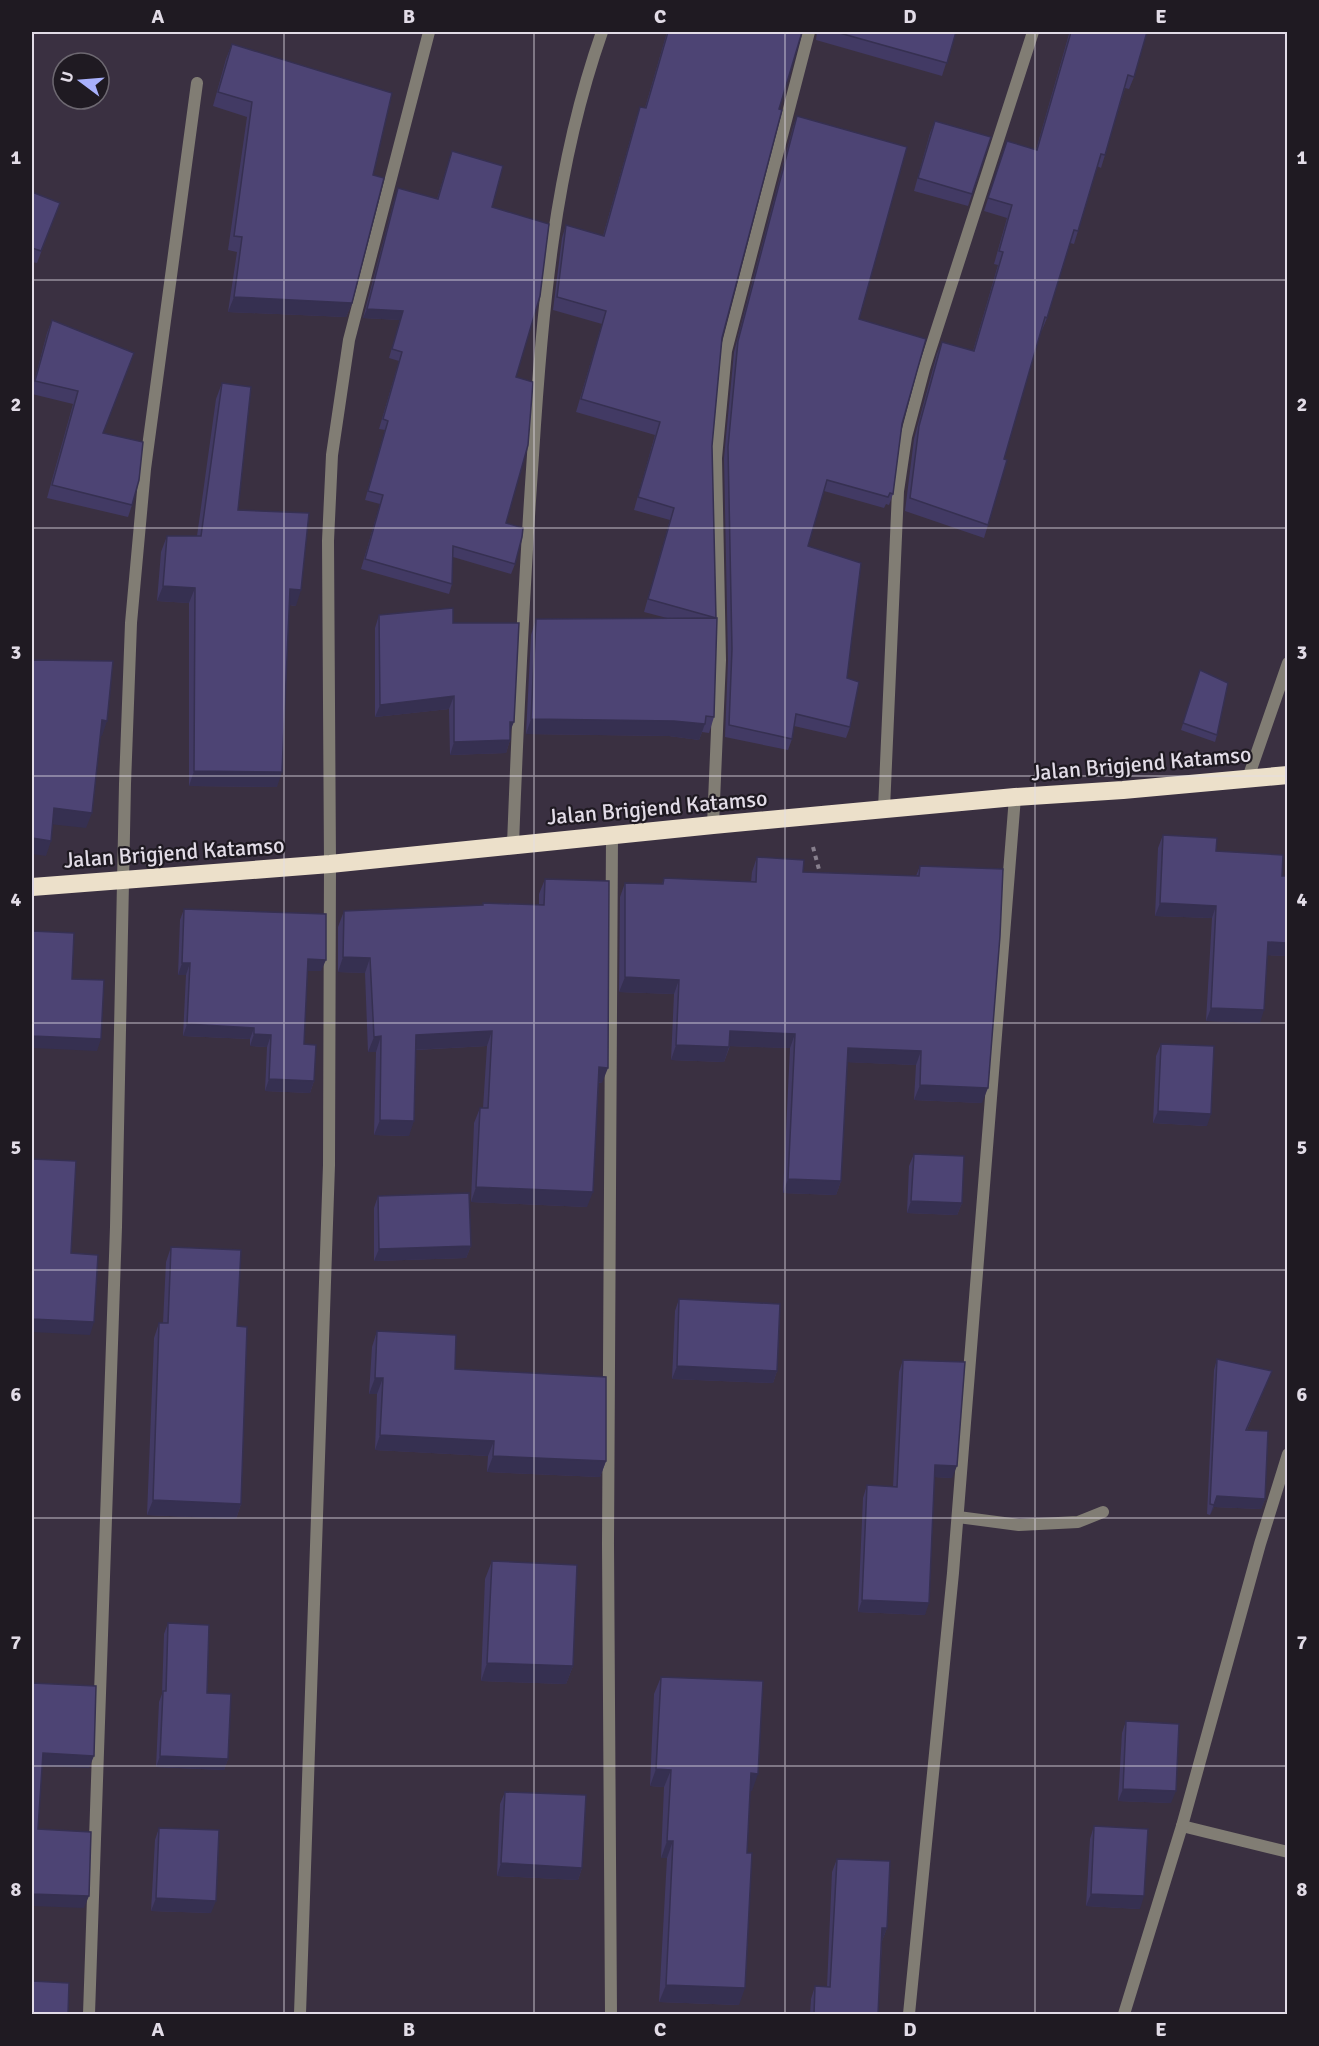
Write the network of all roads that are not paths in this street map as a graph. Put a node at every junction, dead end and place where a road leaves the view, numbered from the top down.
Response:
1 (429, 32) edge
2 (602, 32) edge
3 (809, 32) edge
4 (1033, 32) edge
5 (197, 83) dead end
6 (1287, 663) edge
7 (1287, 776) edge
8 (1248, 778) junction
9 (1015, 797) junction
10 (884, 809) junction
11 (713, 825) junction
12 (612, 836) junction
13 (513, 844) junction
14 (330, 864) junction
15 (123, 880) junction
16 (32, 887) edge
17 (1287, 1454) edge
18 (1103, 1512) dead end
19 (958, 1517) junction
20 (1182, 1826) junction
21 (1287, 1852) edge
22 (89, 2014) edge
23 (300, 2014) edge
24 (611, 2014) edge
25 (909, 2014) edge
26 (1124, 2014) edge

1 - 14 street
2 - 13 street
3 - 11 street
4 - 10 street
5 - 15 street
6 - 8 street
7 - 8 highway, Jalan Brigjend Katamso
8 - 9 highway, Jalan Brigjend Katamso
9 - 10 highway, Jalan Brigjend Katamso
9 - 19 street
10 - 11 highway, Jalan Brigjend Katamso
11 - 12 highway, Jalan Brigjend Katamso
12 - 13 highway, Jalan Brigjend Katamso
12 - 24 street
13 - 14 highway, Jalan Brigjend Katamso
14 - 15 highway, Jalan Brigjend Katamso
14 - 23 street
15 - 16 highway, Jalan Brigjend Katamso
15 - 22 street
17 - 20 street
18 - 19 street
19 - 25 street
20 - 21 street
20 - 26 street

